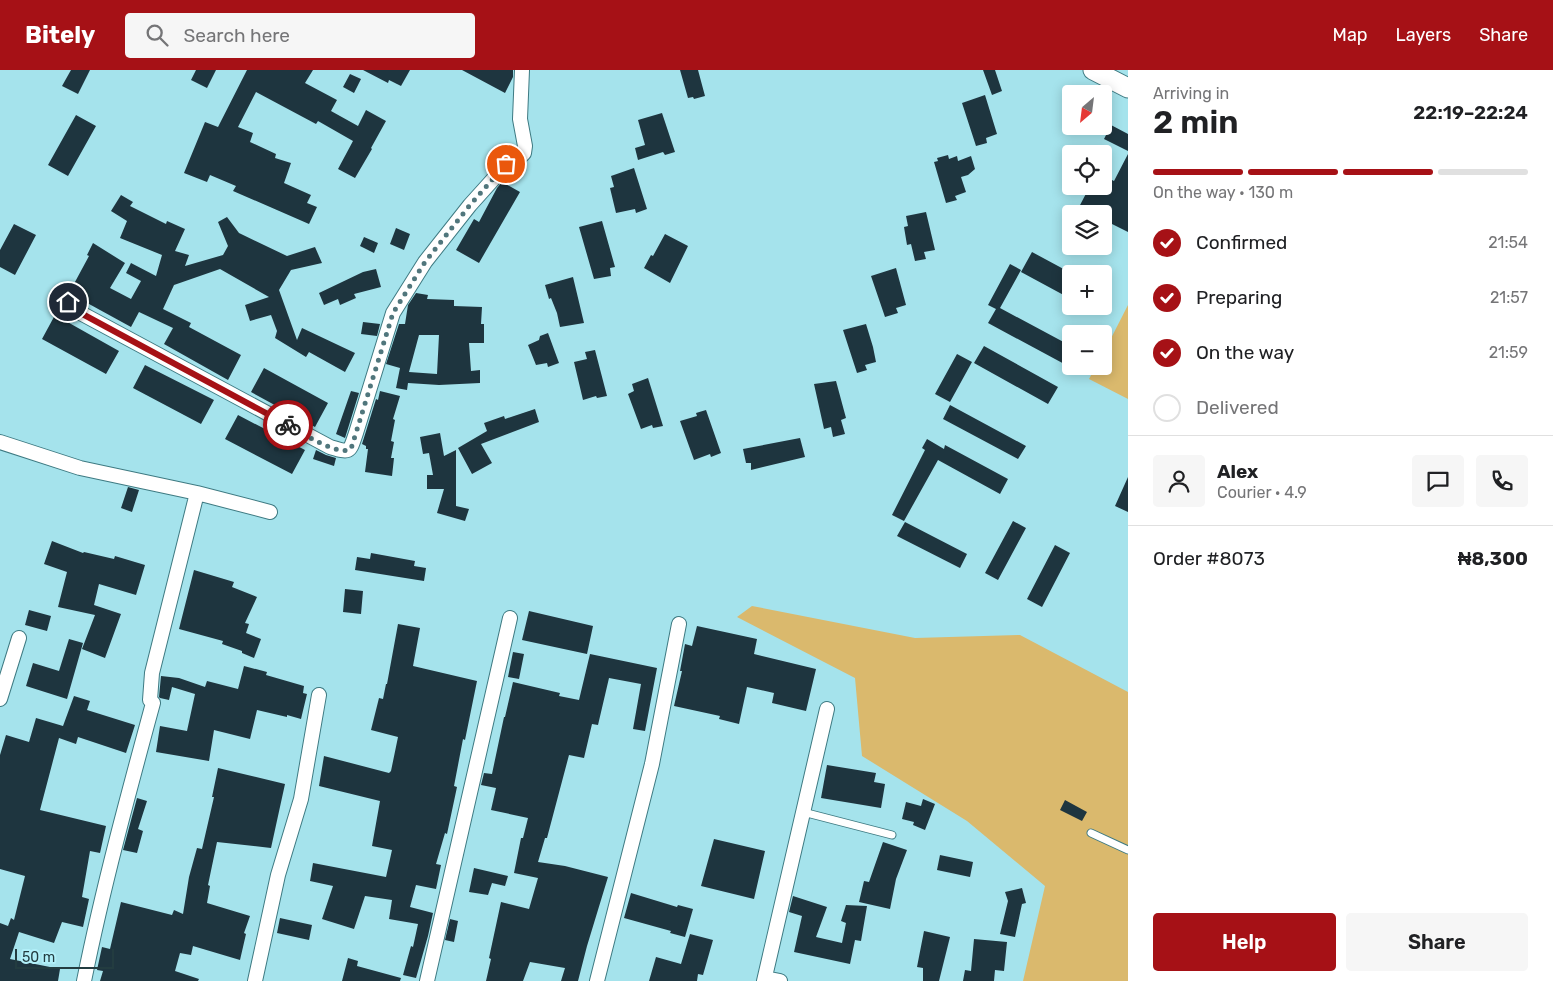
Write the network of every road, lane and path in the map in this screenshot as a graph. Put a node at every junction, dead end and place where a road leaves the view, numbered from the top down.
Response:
1 (522, 70) edge
2 (1094, 70) edge
3 (1128, 88) edge
4 (68, 302) dead end
5 (0, 442) edge
6 (197, 492) junction
7 (270, 512) dead end
8 (510, 618) dead end
9 (679, 624) dead end
10 (19, 638) dead end
11 (319, 695) dead end
12 (0, 699) edge
13 (827, 710) dead end
14 (803, 812) junction
15 (1091, 834) dead end
16 (892, 835) dead end
17 (1128, 850) edge
18 (765, 979) edge
19 (84, 981) edge
20 (255, 981) edge
21 (427, 981) edge
22 (597, 981) edge
23 (780, 981) edge

1 - 4 street
2 - 3 main road
5 - 6 street
6 - 7 street
6 - 19 street
8 - 21 street
9 - 22 street
10 - 12 street
11 - 20 street
13 - 14 street
14 - 16 lane
14 - 18 street
15 - 17 lane
18 - 23 street

